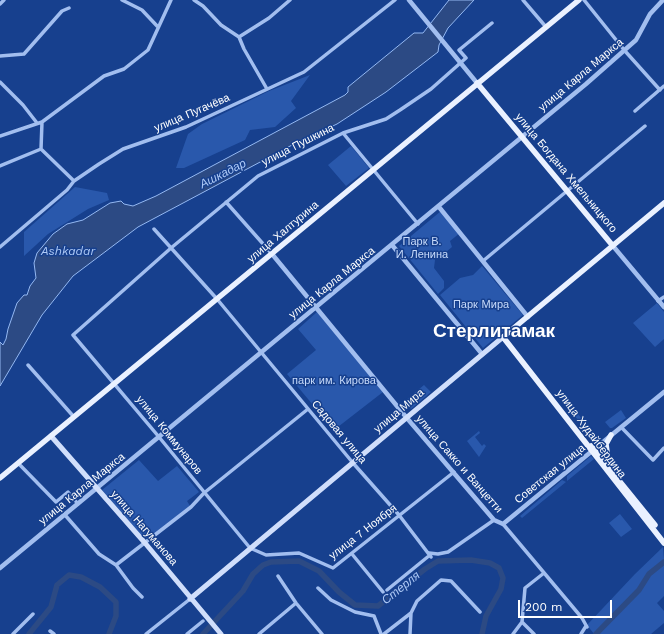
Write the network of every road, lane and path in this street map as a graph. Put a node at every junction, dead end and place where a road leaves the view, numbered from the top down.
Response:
1 (4, 0) edge
2 (122, 0) edge
3 (171, 0) edge
4 (194, 0) edge
5 (290, 0) edge
6 (395, 0) edge
7 (409, 0) edge
8 (523, 0) edge
9 (578, 0) edge
10 (584, 0) edge
11 (663, 0) edge
12 (0, 4) edge
13 (69, 8) dead end
14 (492, 23) dead end
15 (158, 27) junction
16 (546, 27) junction
17 (239, 37) junction
18 (625, 51) junction
19 (0, 56) edge
20 (460, 63) junction
21 (0, 82) edge
22 (477, 83) junction
23 (664, 86) edge
24 (267, 89) junction
25 (660, 90) junction
26 (635, 111) dead end
27 (42, 122) junction
28 (37, 124) junction
29 (645, 126) dead end
30 (342, 133) junction
31 (1, 134) edge
32 (522, 136) junction
33 (41, 149) junction
34 (0, 166) edge
35 (373, 169) junction
36 (74, 181) junction
37 (567, 191) junction
38 (226, 202) junction
39 (664, 203) edge
40 (439, 207) junction
41 (418, 224) junction
42 (154, 229) dead end
43 (392, 245) junction
44 (613, 246) junction
45 (0, 247) edge
46 (172, 248) junction
47 (272, 254) junction
48 (483, 261) junction
49 (664, 296) edge
50 (217, 299) junction
51 (658, 301) junction
52 (664, 307) edge
53 (316, 308) junction
54 (528, 316) junction
55 (73, 335) joint
56 (504, 336) junction
57 (262, 352) junction
58 (482, 354) junction
59 (28, 366) dead end
60 (115, 384) junction
61 (664, 392) edge
62 (308, 409) junction
63 (74, 417) junction
64 (406, 417) junction
65 (621, 427) junction
66 (611, 435) junction
67 (51, 436) junction
68 (159, 437) junction
69 (664, 448) edge
70 (593, 450) junction
71 (18, 463) junction
72 (353, 463) junction
73 (609, 467) junction
74 (454, 472) junction
75 (0, 478) edge
76 (96, 489) junction
77 (204, 493) junction
78 (78, 504) junction
79 (65, 514) junction
80 (399, 515) junction
81 (494, 520) junction
82 (503, 524) junction
83 (664, 538) edge
84 (145, 543) junction
85 (664, 543) edge
86 (250, 548) junction
87 (352, 554) junction
88 (430, 555) junction
89 (116, 565) junction
90 (0, 568) edge
91 (544, 573) junction
92 (278, 576) dead end
93 (318, 588) dead end
94 (387, 590) dead end
95 (383, 592) dead end
96 (142, 597) dead end
97 (190, 598) junction
98 (296, 603) junction
99 (480, 612) dead end
100 (411, 613) junction
101 (33, 614) dead end
102 (203, 621) dead end
103 (522, 622) junction
104 (13, 634) edge
105 (146, 634) edge
106 (187, 634) edge
107 (221, 634) edge
108 (260, 634) edge
109 (322, 634) edge
110 (382, 634) edge
111 (410, 634) edge
112 (513, 634) edge
113 (534, 634) edge
114 (581, 634) edge

1 - 12 street
2 - 15 street
3 - 15 street
4 - 17 street
5 - 17 street
6 - 24 street, улица Пугачёва
7 - 20 street, улица Богдана Хмельницкого
8 - 16 street
9 - 16 main road, улица Халтурина
10 - 18 street
11 - 18 street, улица Карла Маркса
13 - 19 street
14 - 20 street
15 - 27 street
16 - 22 main road, улица Халтурина
17 - 24 street
18 - 25 street
18 - 32 street, улица Карла Маркса
20 - 22 street, улица Богдана Хмельницкого
20 - 30 street, улица Пушкина
21 - 28 street
22 - 32 main road, улица Богдана Хмельницкого
22 - 35 main road, улица Халтурина
23 - 25 street
24 - 36 street, улица Пугачёва
25 - 26 street
27 - 28 street
27 - 33 street
28 - 31 street
29 - 37 street
30 - 35 street
30 - 38 street, улица Пушкина
32 - 37 main road, улица Богдана Хмельницкого
32 - 40 street, улица Карла Маркса
33 - 34 street
33 - 36 street
35 - 41 street
35 - 47 main road, улица Халтурина
36 - 45 street, улица Пугачёва
37 - 44 main road, улица Богдана Хмельницкого
37 - 48 street
38 - 46 street, улица Пушкина
38 - 47 street, улица Сакко и Ванцетти
39 - 44 main road, улица Мира
40 - 41 street, улица Карла Маркса
40 - 48 street
41 - 43 street, улица Карла Маркса
42 - 46 street, Садовая улица
43 - 53 street, улица Карла Маркса
43 - 58 street
44 - 51 street, улица Богдана Хмельницкого
44 - 54 main road, улица Мира
46 - 50 street, Садовая улица
46 - 55 street, улица Пушкина
47 - 50 main road, улица Халтурина
47 - 53 street, улица Сакко и Ванцетти
48 - 54 street
49 - 51 street
50 - 57 street, Садовая улица
50 - 60 main road, улица Халтурина
51 - 52 street, улица Богдана Хмельницкого
53 - 57 street, улица Карла Маркса
53 - 64 street, улица Сакко и Ванцетти
54 - 56 main road, улица Мира
55 - 60 street, улица Коммунаров
56 - 58 main road, улица Мира
56 - 70 main road, улица Худайбердина
57 - 62 street, Садовая улица
57 - 68 street, улица Карла Маркса
58 - 64 main road, улица Мира
59 - 63 street
60 - 63 main road, улица Халтурина
60 - 68 street, улица Коммунаров
61 - 65 street, Советская улица
62 - 72 street, Садовая улица
62 - 77 street
63 - 67 main road, улица Халтурина
64 - 72 main road, улица Мира
64 - 74 street, улица Сакко и Ванцетти
65 - 66 street, Советская улица
65 - 69 street
66 - 70 street, Советская улица
66 - 73 main road
67 - 71 main road, улица Халтурина
67 - 76 main road, улица Нагуманова
68 - 76 street, улица Карла Маркса
68 - 77 street, улица Коммунаров
70 - 73 main road, улица Худайбердина
70 - 82 street, Советская улица
70 - 85 main road, улица Худайбердина
71 - 75 main road, улица Халтурина
71 - 78 street
72 - 80 street, Садовая улица
72 - 86 main road, улица Мира
73 - 83 main road, улица Худайбердина
74 - 80 street, улица 7 Ноября
74 - 81 street, улица Сакко и Ванцетти
76 - 78 street, улица Карла Маркса
76 - 84 main road, улица Нагуманова
77 - 84 street
77 - 86 street, улица Коммунаров
78 - 79 street, улица Карла Маркса
79 - 89 street
79 - 90 street, улица Карла Маркса
80 - 87 street, улица 7 Ноября
80 - 88 street, Садовая улица
81 - 82 street, улица Сакко и Ванцетти
81 - 88 street
82 - 91 street, улица Сакко и Ванцетти
84 - 89 street
84 - 97 main road, улица Нагуманова
86 - 87 street, улица 7 Ноября
86 - 97 main road, улица Мира
87 - 95 street
88 - 94 street
89 - 96 street
91 - 103 street
91 - 114 street, улица Сакко и Ванцетти
92 - 98 street
93 - 110 street
97 - 105 street, улица Мира
97 - 107 main road, улица Нагуманова
98 - 108 street
98 - 109 street
99 - 100 street
100 - 110 street
100 - 111 street
101 - 104 street
102 - 106 street
103 - 112 street
103 - 113 street

